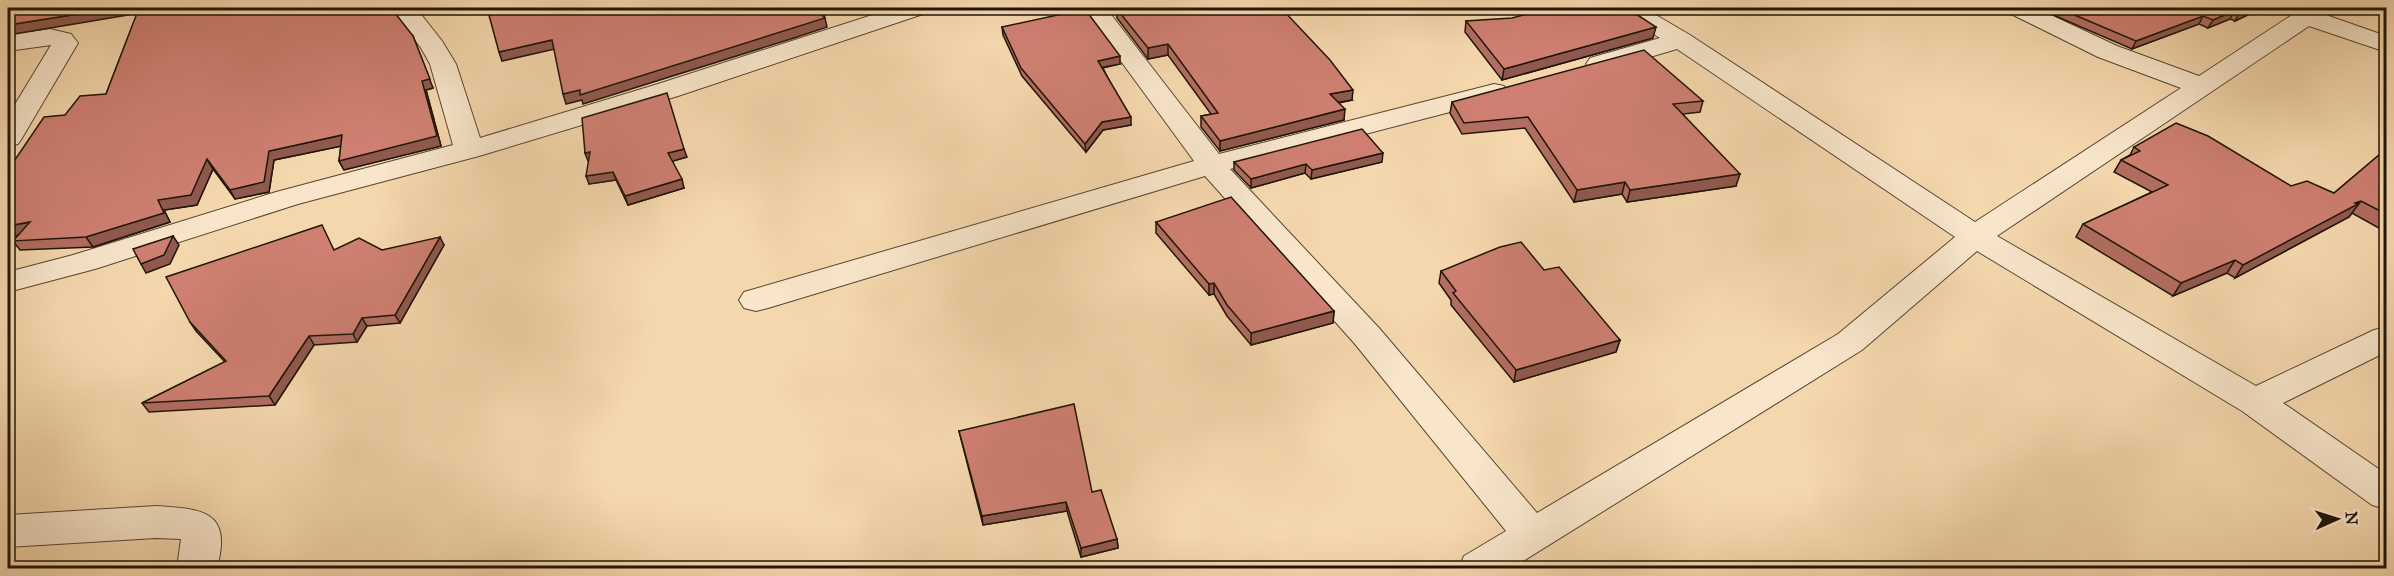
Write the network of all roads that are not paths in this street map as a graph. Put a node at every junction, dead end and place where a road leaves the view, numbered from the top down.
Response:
1 (404, 8) edge
2 (917, 8) edge
3 (1094, 8) edge
4 (1627, 8) edge
5 (2018, 8) edge
6 (2312, 12) edge
7 (1681, 40) junction
8 (8, 43) edge
9 (2386, 44) edge
10 (1572, 72) edge
11 (1518, 86) edge
12 (2202, 86) junction
13 (8, 138) edge
14 (469, 150) junction
15 (1212, 165) junction
16 (1975, 236) junction
17 (8, 282) edge
18 (756, 300) dead end
19 (2386, 338) edge
20 (2255, 402) junction
21 (2386, 494) edge
22 (8, 531) edge
23 (1533, 536) junction
24 (197, 568) edge
25 (1479, 568) edge

1 - 14 street
2 - 14 street
3 - 15 street
4 - 7 street
5 - 12 street
6 - 9 street
6 - 12 street
7 - 10 street
7 - 16 street
8 - 13 street
11 - 15 street
12 - 16 street
14 - 17 street
15 - 18 street
15 - 23 street
16 - 20 street
16 - 23 street
19 - 20 street
20 - 21 street
22 - 24 street
23 - 25 street

